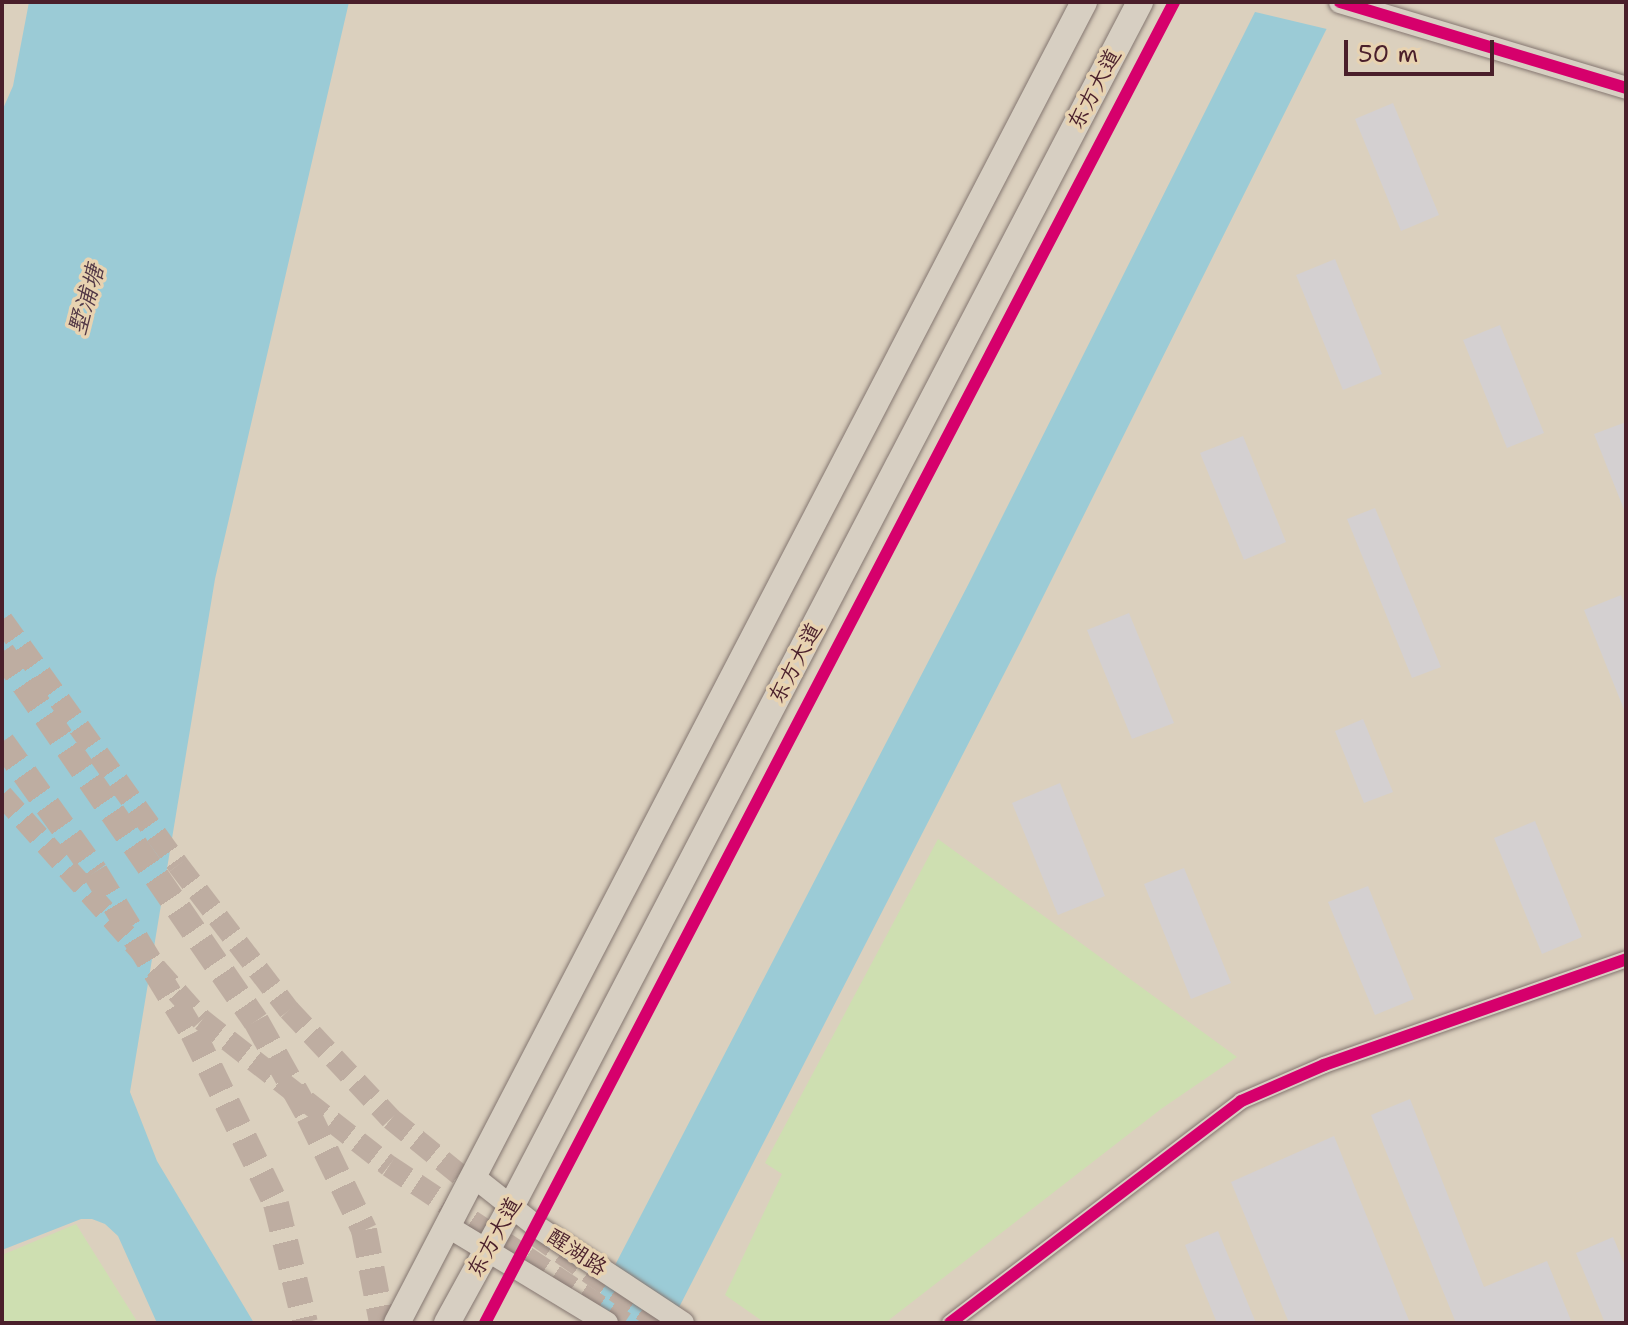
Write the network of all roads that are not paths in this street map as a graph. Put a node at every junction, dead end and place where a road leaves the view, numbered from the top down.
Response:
1 (1084, 2) edge
2 (1140, 2) edge
3 (1346, 4) edge
4 (1626, 88) edge
5 (1626, 959) edge
6 (474, 1177) junction
7 (512, 1205) junction
8 (447, 1226) junction
9 (488, 1250) junction
10 (397, 1323) edge
11 (447, 1323) edge
12 (607, 1323) edge
13 (683, 1323) edge
14 (950, 1323) edge

1 - 6 main road, 东方大道
2 - 7 main road, 东方大道
3 - 4 main road
5 - 14 street
6 - 7 main road, 醒湖路
6 - 8 main road, 东方大道
7 - 9 main road, 东方大道
7 - 13 main road, 醒湖路
8 - 9 main road, 醒湖路
8 - 10 main road, 东方大道
9 - 11 main road, 东方大道
9 - 12 main road, 醒湖路

